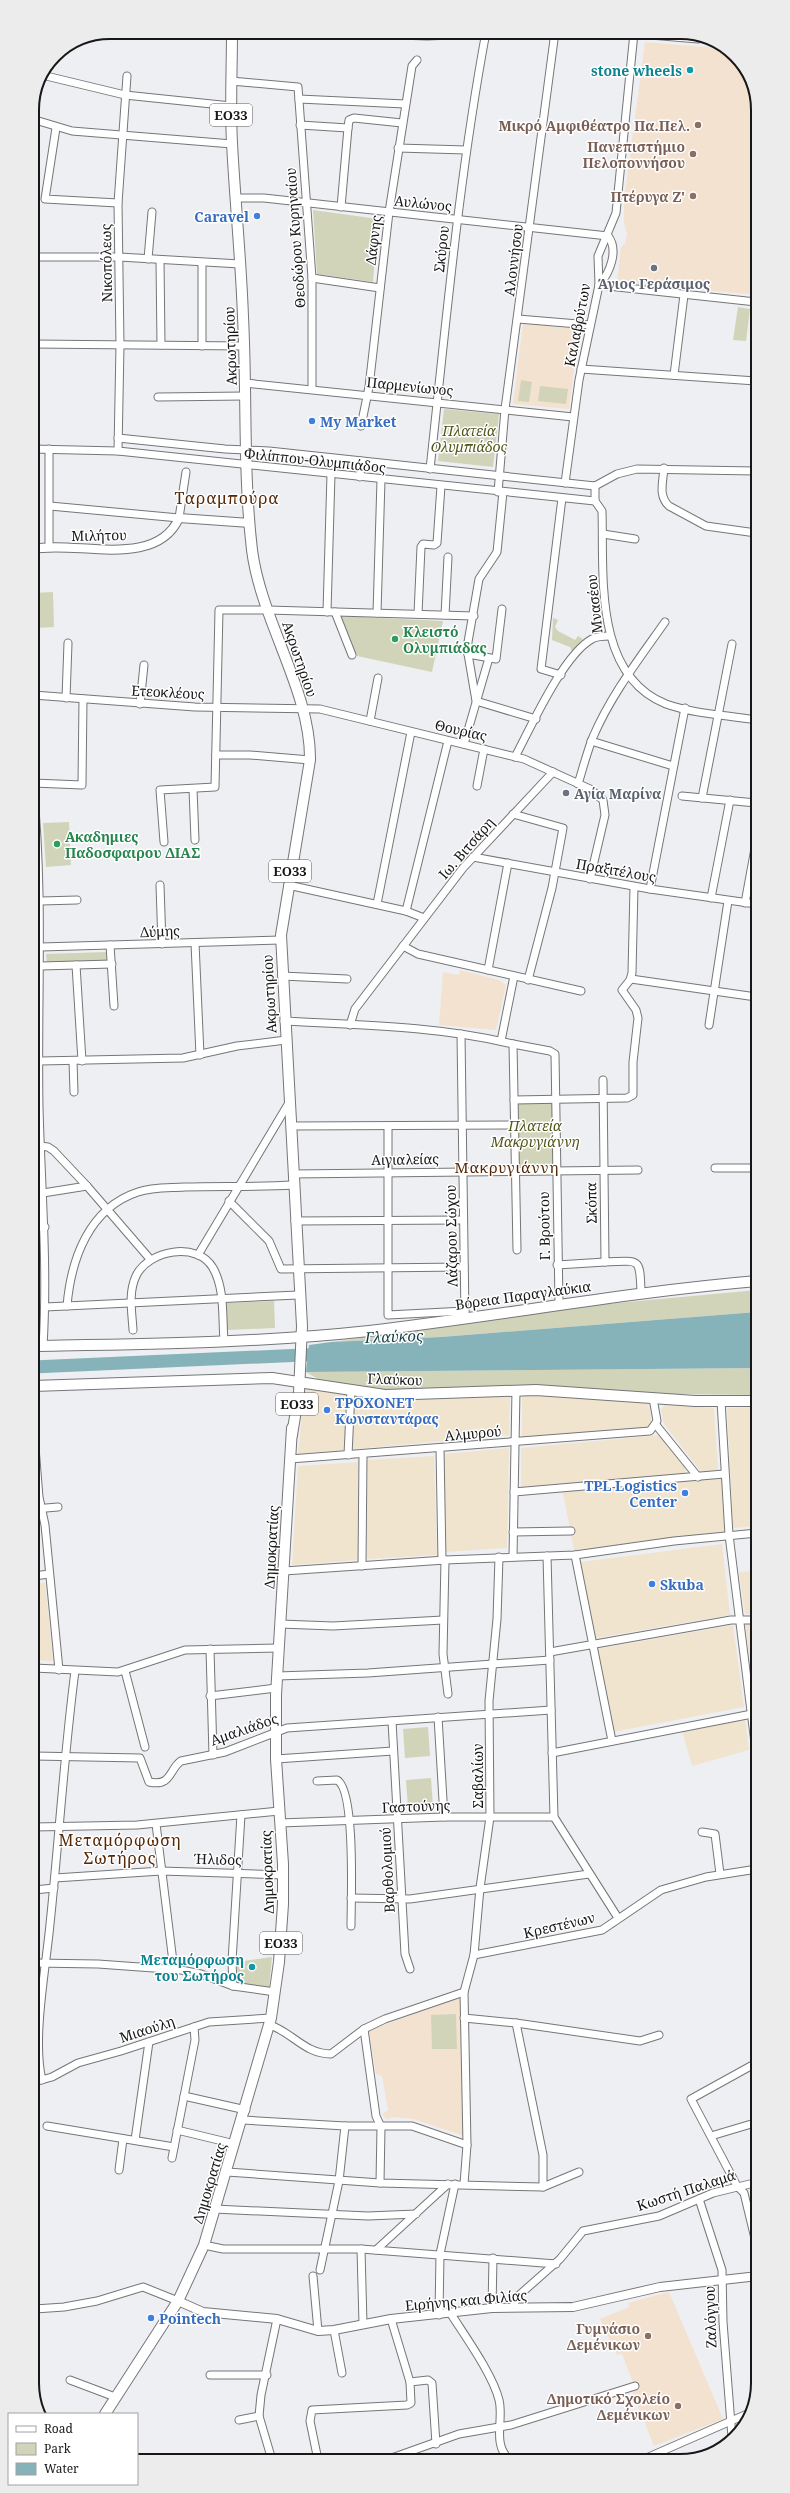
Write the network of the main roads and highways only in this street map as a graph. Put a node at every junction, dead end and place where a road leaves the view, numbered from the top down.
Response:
1 (232, 39) edge
2 (751, 1282) edge
3 (298, 1341) junction
4 (39, 1346) edge
5 (296, 1376) junction
6 (39, 1386) edge
7 (751, 1401) edge
8 (106, 2413) edge

1 - 3 main road, Ακρωτηρίου / ΕΟ33
2 - 3 main road, Βόρεια Παραγλαύκια
3 - 4 main road
3 - 5 main road, Ακρωτηρίου / ΕΟ33
5 - 6 main road, Γλαύκου
5 - 7 main road, Γλαύκου
5 - 8 main road, Δημοκρατίας / ΕΟ33

